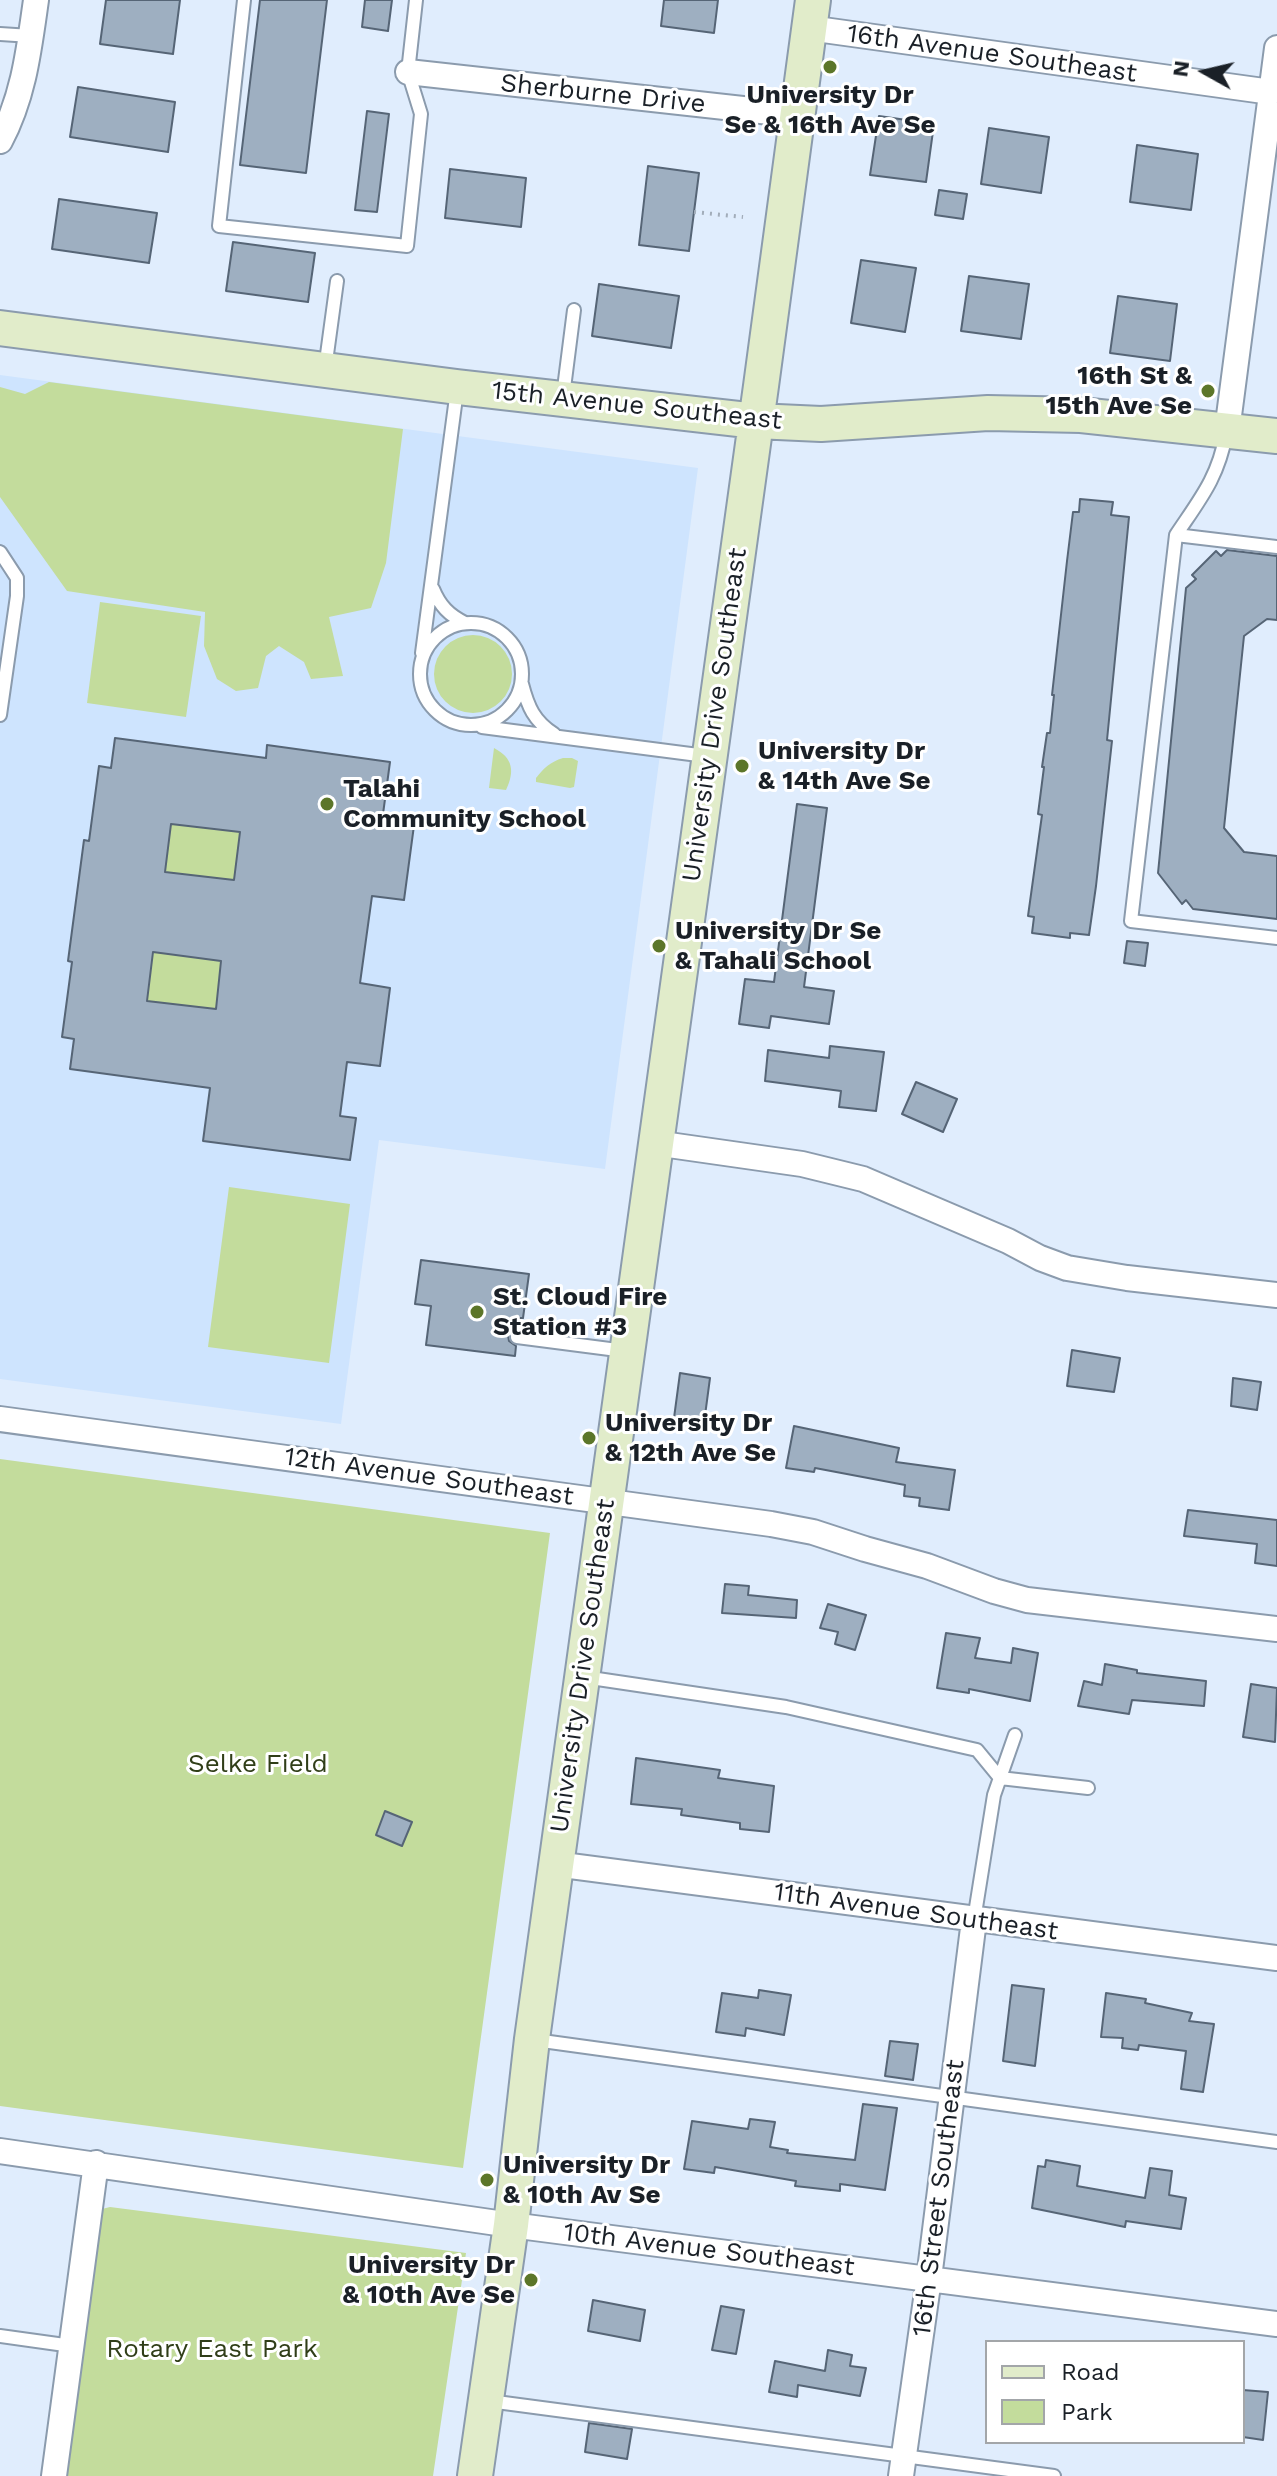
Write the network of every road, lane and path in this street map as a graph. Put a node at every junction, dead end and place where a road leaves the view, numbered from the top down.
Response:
1 (36, 0) edge
2 (244, 0) edge
3 (416, 0) edge
4 (811, 14) edge
5 (0, 34) edge
6 (31, 36) junction
7 (1277, 48) edge
8 (408, 72) junction
9 (1271, 92) junction
10 (797, 115) junction
11 (0, 141) edge
12 (694, 212) dead end
13 (743, 217) dead end
14 (337, 281) dead end
15 (574, 310) dead end
16 (0, 328) edge
17 (325, 370) junction
18 (457, 387) junction
19 (563, 399) junction
20 (756, 421) junction
21 (1227, 431) junction
22 (1277, 436) edge
23 (1176, 535) junction
24 (1277, 547) edge
25 (0, 552) edge
26 (431, 585) junction
27 (465, 623) junction
28 (421, 664) junction
29 (522, 684) junction
30 (0, 715) edge
31 (471, 726) junction
32 (557, 736) junction
33 (710, 756) junction
34 (1277, 938) edge
35 (655, 1143) junction
36 (1277, 1295) edge
37 (517, 1337) dead end
38 (626, 1351) junction
39 (0, 1419) edge
40 (606, 1502) junction
41 (1277, 1629) edge
42 (581, 1677) junction
43 (1015, 1735) dead end
44 (1000, 1778) junction
45 (1088, 1788) dead end
46 (555, 1864) junction
47 (974, 1920) junction
48 (1277, 1958) edge
49 (532, 2039) junction
50 (952, 2098) junction
51 (1277, 2142) edge
52 (0, 2151) edge
53 (96, 2163) junction
54 (511, 2225) junction
55 (929, 2278) junction
56 (1277, 2324) edge
57 (0, 2336) edge
58 (72, 2346) junction
59 (486, 2401) junction
60 (903, 2466) edge
61 (54, 2476) edge
62 (475, 2476) edge
63 (1054, 2476) edge

1 - 6 street
2 - 8 lane
3 - 8 lane
4 - 9 street, 16th Avenue Southeast
4 - 10 street, University Drive Southeast
5 - 6 lane
6 - 11 street
7 - 9 street
8 - 10 street, Sherburne Drive
9 - 21 street
10 - 20 street, University Drive Southeast
12 - 13 path
14 - 17 lane
15 - 19 lane
16 - 17 street, 15th Avenue Southeast
17 - 18 street, 15th Avenue Southeast
18 - 19 street, 15th Avenue Southeast
18 - 26 lane
19 - 20 street, 15th Avenue Southeast
20 - 21 street, 15th Avenue Southeast
20 - 33 street, University Drive Southeast
21 - 22 street, 15th Avenue Southeast
21 - 23 lane
23 - 24 lane
23 - 34 lane
25 - 30 lane
26 - 27 lane
26 - 28 lane
27 - 28 lane
27 - 29 lane
28 - 31 lane
29 - 31 lane
29 - 32 lane
31 - 32 lane
32 - 33 lane
33 - 35 street, University Drive Southeast
35 - 36 street
35 - 38 street, University Drive Southeast
37 - 38 lane
38 - 40 street, University Drive Southeast
39 - 40 street, 12th Avenue Southeast
40 - 41 street, 12th Avenue Southeast
40 - 42 street, University Drive Southeast
42 - 44 lane
42 - 46 street, University Drive Southeast
43 - 44 lane
44 - 45 lane
44 - 47 lane
46 - 47 street, 11th Avenue Southeast
46 - 49 street, University Drive Southeast
47 - 48 street, 11th Avenue Southeast
47 - 50 street, 16th Street Southeast
49 - 50 lane
49 - 54 street, University Drive Southeast
50 - 51 lane
50 - 55 street, 16th Street Southeast
52 - 53 street, 10th Avenue Southeast
53 - 54 street, 10th Avenue Southeast
53 - 58 street
54 - 55 street, 10th Avenue Southeast
54 - 59 street, University Drive Southeast
55 - 56 street, 10th Avenue Southeast
55 - 60 street, 16th Street Southeast
57 - 58 lane
58 - 61 street
59 - 60 lane
59 - 62 street, University Drive Southeast
60 - 63 lane

